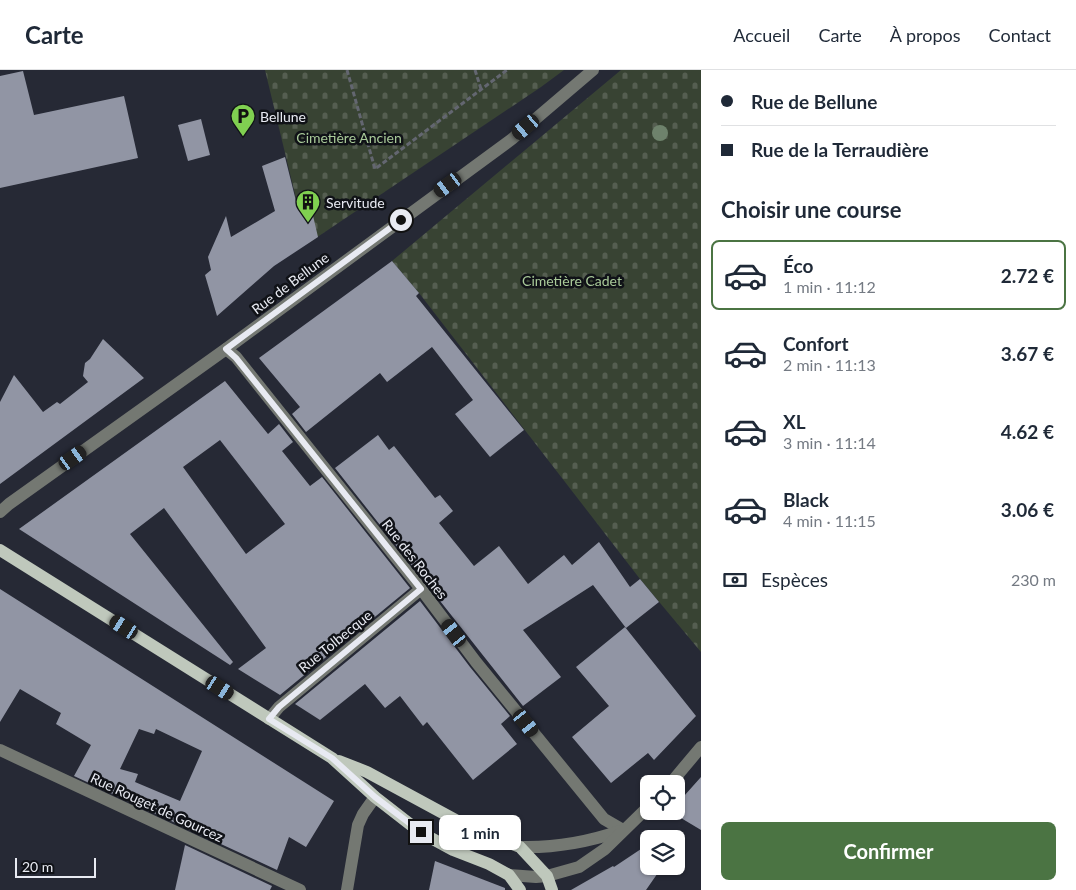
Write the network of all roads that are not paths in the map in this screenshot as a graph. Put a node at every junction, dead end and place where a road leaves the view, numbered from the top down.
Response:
1 (593, 70) edge
2 (226, 349) junction
3 (0, 512) edge
4 (0, 550) edge
5 (421, 589) junction
6 (269, 719) junction
7 (701, 747) edge
8 (0, 750) edge
9 (332, 758) junction
10 (678, 775) edge
11 (375, 797) junction
12 (640, 814) edge
13 (623, 830) junction
14 (520, 847) junction
15 (509, 875) junction
16 (547, 876) junction
17 (300, 890) edge
18 (348, 890) edge
19 (520, 890) edge
20 (552, 890) edge

1 - 2 street, Rue de Bellune
2 - 3 street, Rue de Bellune
2 - 5 street, Rue des Roches
4 - 6 main road
5 - 6 street, Rue Tolbecque
5 - 13 street, Rue des Roches
6 - 9 main road
7 - 10 street
8 - 17 street, Rue Rouget de Gourcez
9 - 11 main road
9 - 14 main road
11 - 15 main road
11 - 18 street
12 - 13 street
13 - 14 street
13 - 16 street
14 - 16 main road
15 - 16 street
15 - 19 main road
16 - 20 main road

